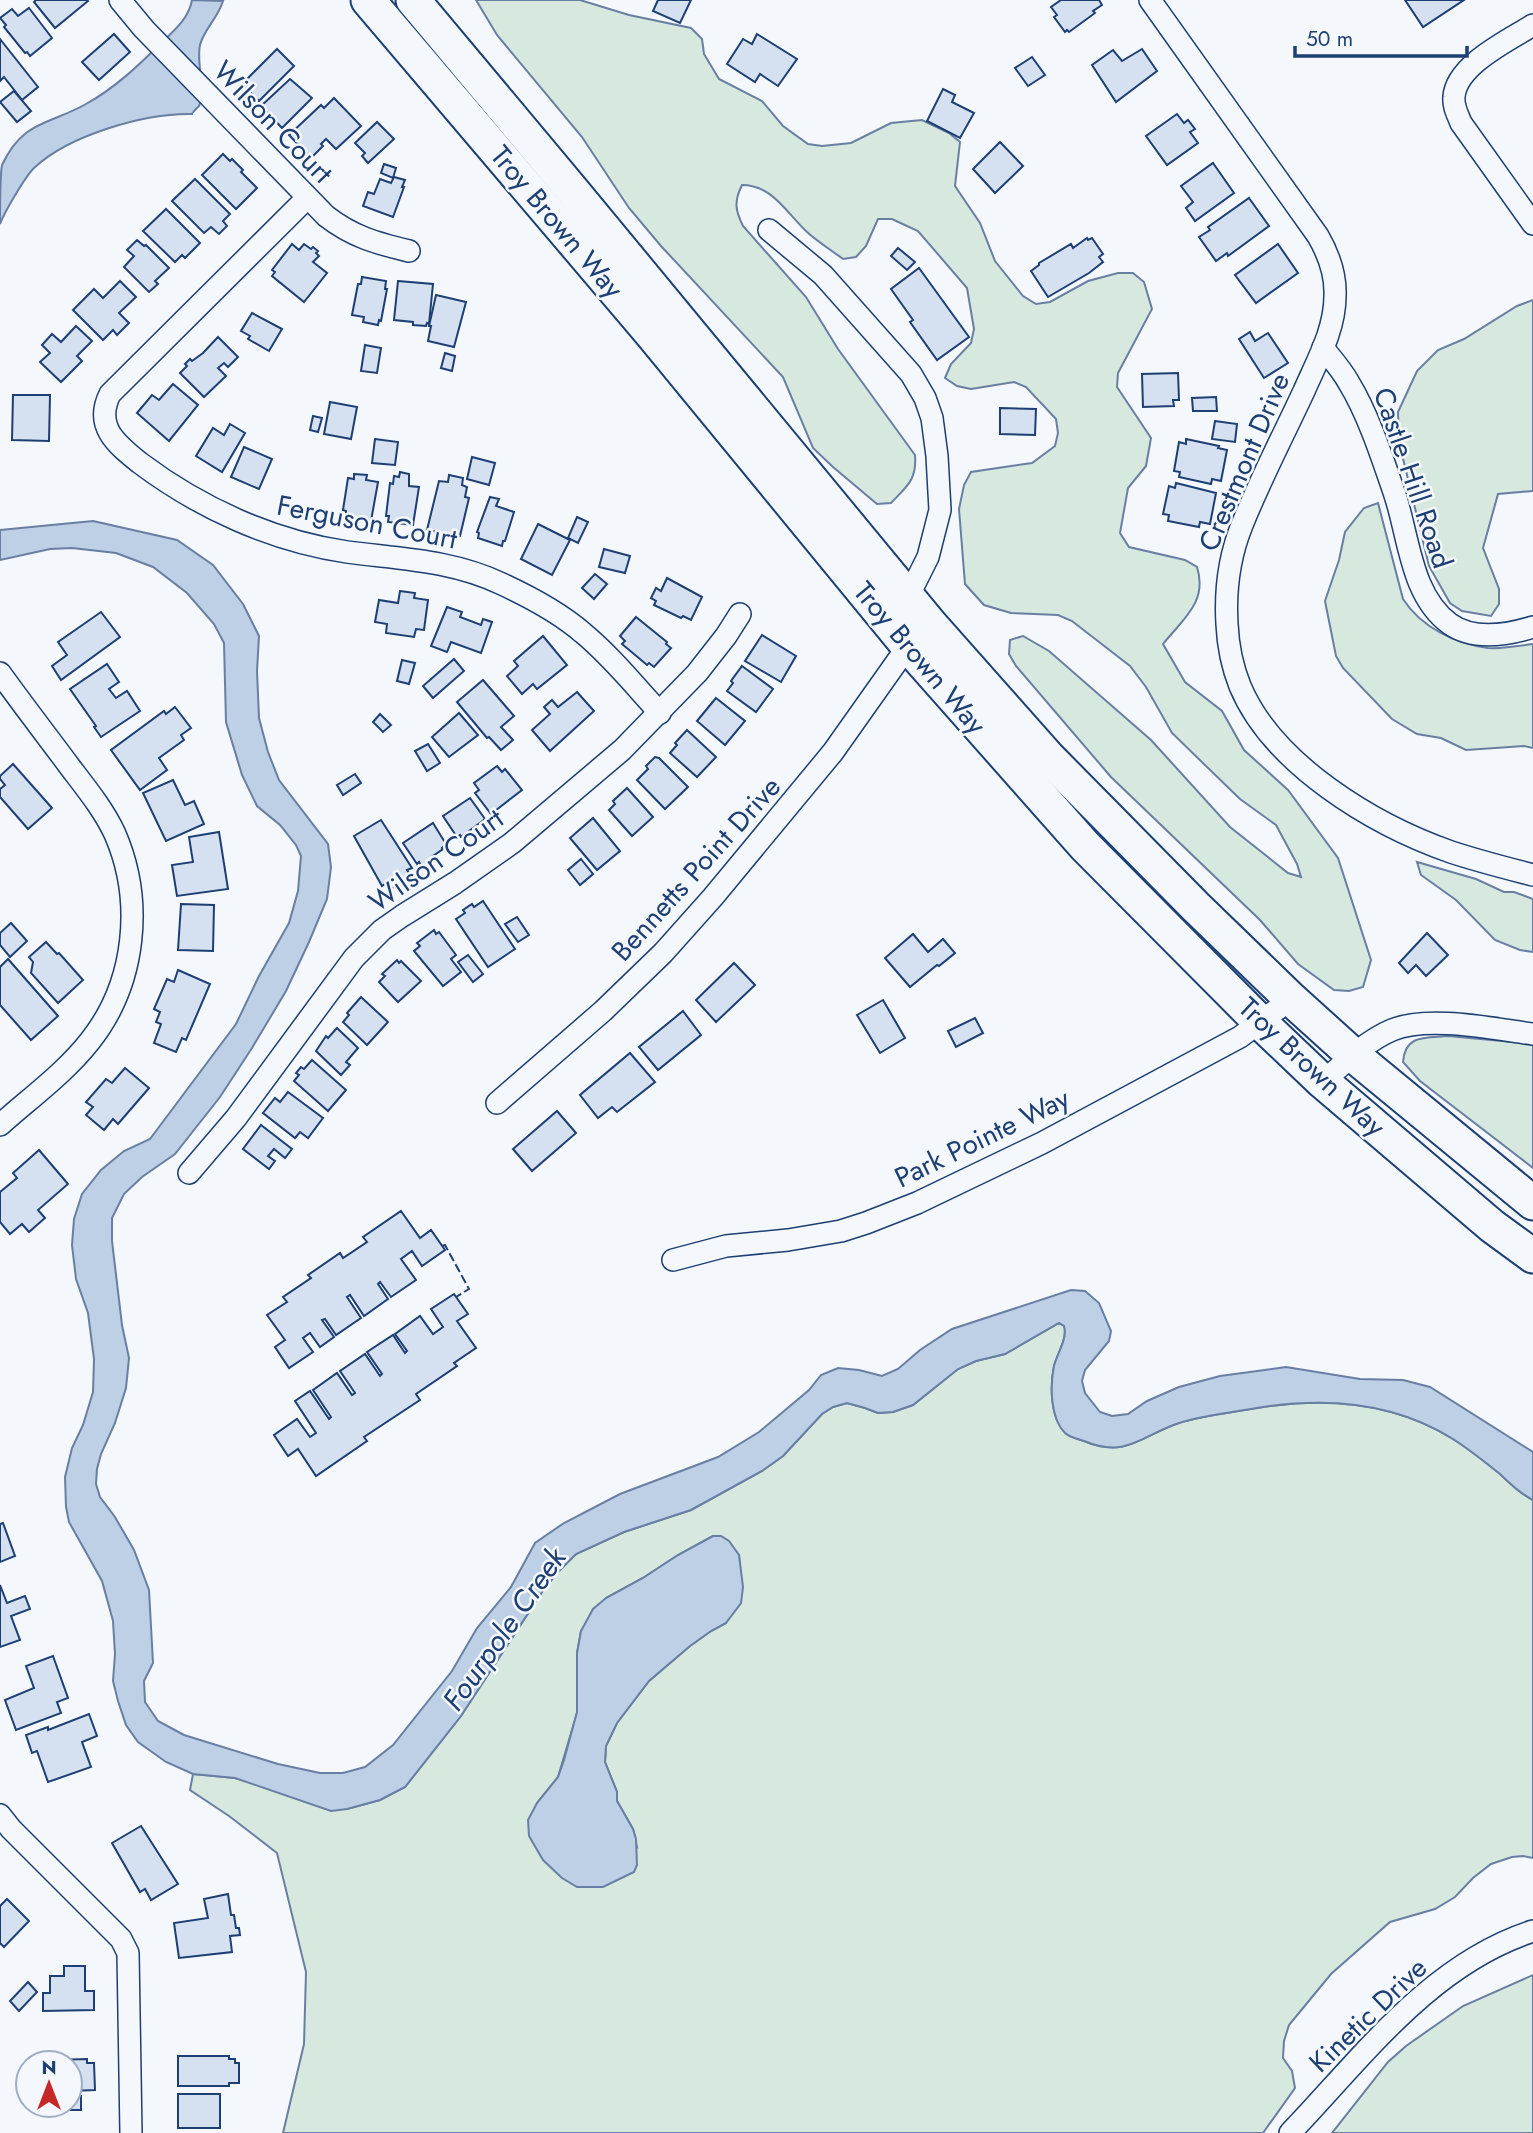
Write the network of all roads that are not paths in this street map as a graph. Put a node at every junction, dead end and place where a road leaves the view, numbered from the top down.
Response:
1 (120, 0) edge
2 (368, 0) edge
3 (413, 0) edge
4 (1150, 0) edge
5 (1533, 25) edge
6 (307, 198) junction
7 (1533, 225) edge
8 (769, 230) dead end
9 (409, 251) dead end
10 (1323, 348) junction
11 (908, 597) junction
12 (740, 614) dead end
13 (1533, 627) edge
14 (908, 646) junction
15 (0, 673) edge
16 (660, 713) junction
17 (1533, 875) edge
18 (1291, 999) junction
19 (1261, 1023) junction
20 (1533, 1034) edge
21 (1353, 1055) junction
22 (1323, 1082) junction
23 (497, 1102) dead end
24 (0, 1125) edge
25 (189, 1174) dead end
26 (1533, 1203) edge
27 (1533, 1256) edge
28 (673, 1260) dead end
29 (0, 1815) edge
30 (1533, 1931) edge
31 (131, 2133) edge
32 (1290, 2133) edge

1 - 6 street, Wilson Court
2 - 14 main road, Troy Brown Way
3 - 11 main road, Troy Brown Way
4 - 10 street, Crestmont Drive
5 - 7 street
6 - 9 street, Wilson Court
6 - 16 street, Ferguson Court
8 - 11 street
10 - 13 street, Castle Hill Road
10 - 17 street, Crestmont Drive
11 - 18 main road, Troy Brown Way
12 - 16 street, Wilson Court
14 - 19 main road, Troy Brown Way
14 - 23 street, Bennetts Point Drive
15 - 24 street
16 - 25 street, Wilson Court
18 - 19 street, Park Pointe Way
18 - 21 main road, Troy Brown Way
19 - 22 main road, Troy Brown Way
19 - 28 street, Park Pointe Way
20 - 21 street
21 - 22 street
21 - 26 main road, Troy Brown Way
22 - 27 main road, Troy Brown Way
29 - 31 street
30 - 32 street, Kinetic Drive

